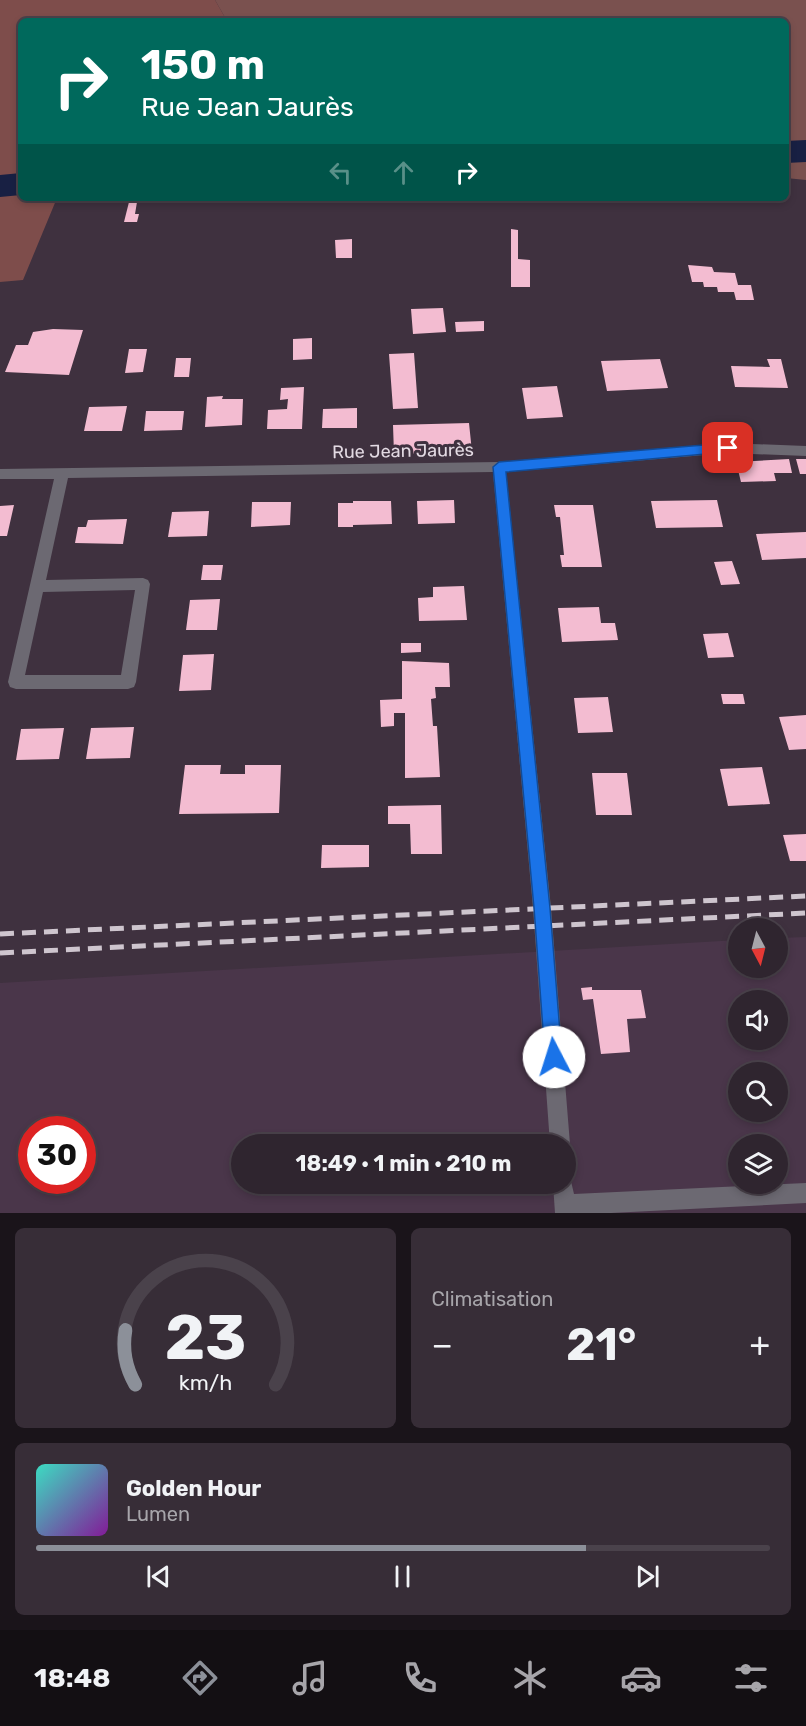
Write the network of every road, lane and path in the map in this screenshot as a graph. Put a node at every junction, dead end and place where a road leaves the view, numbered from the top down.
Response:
1 (806, 451) edge
2 (499, 467) junction
3 (0, 474) edge
4 (62, 474) junction
5 (37, 586) junction
6 (559, 1134) edge
7 (806, 1193) edge
8 (564, 1194) edge
9 (565, 1209) edge

1 - 2 street, Rue Jean Jaurès
2 - 4 street, Rue Jean Jaurès
2 - 6 street
3 - 4 street, Rue Jean Jaurès
4 - 5 street
5 - 5 street
7 - 9 street
8 - 9 street

